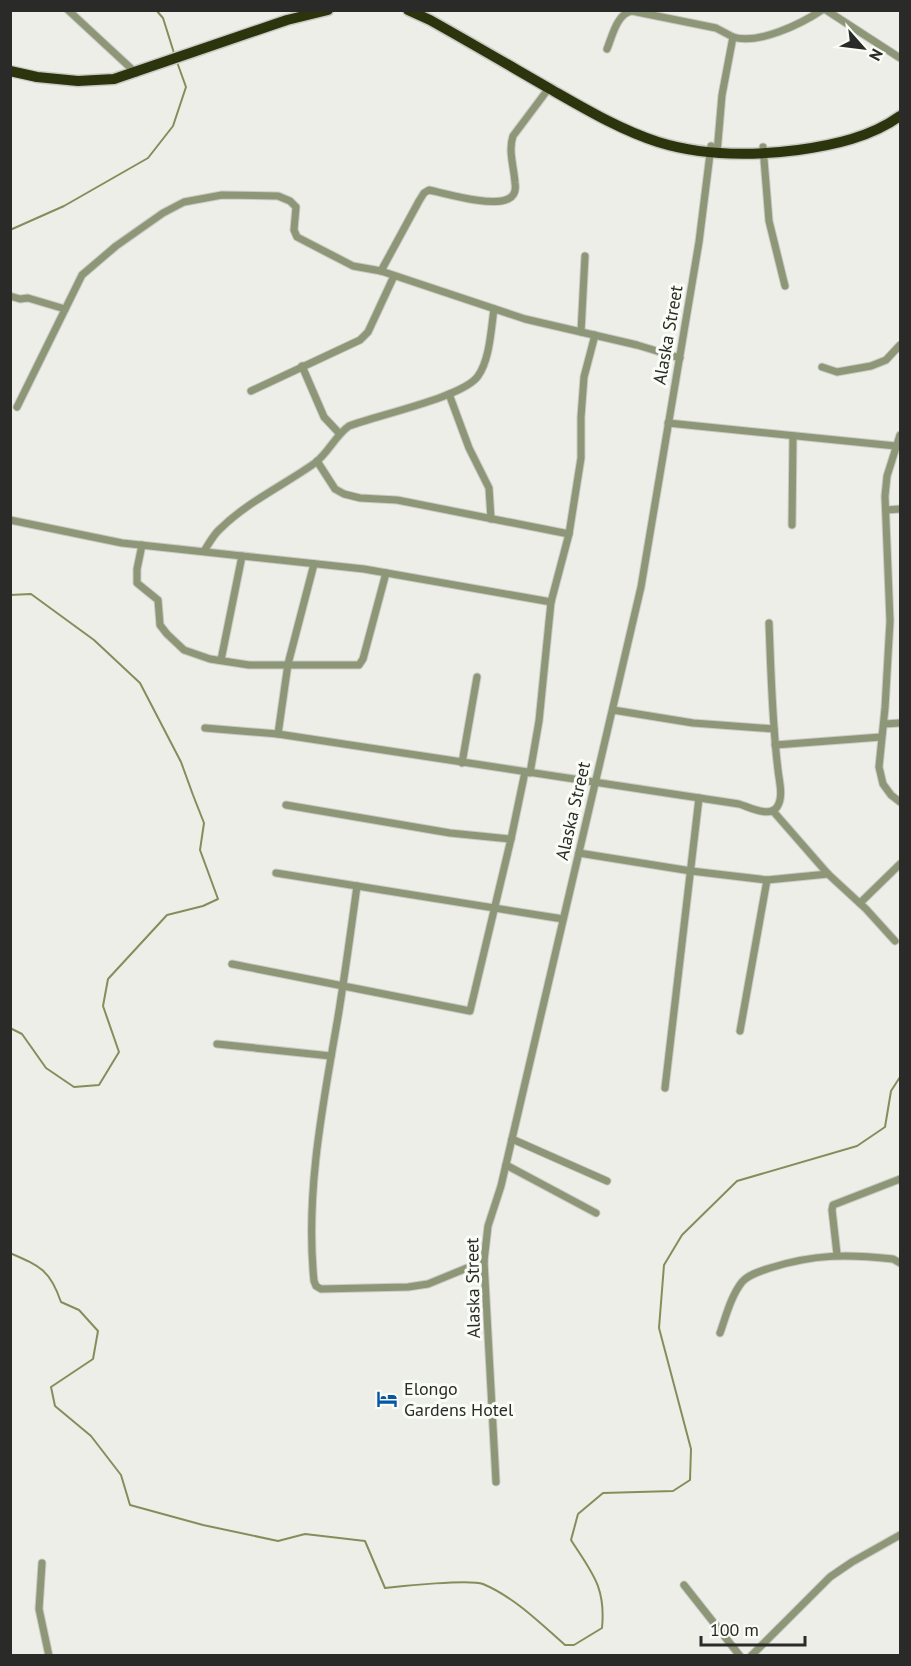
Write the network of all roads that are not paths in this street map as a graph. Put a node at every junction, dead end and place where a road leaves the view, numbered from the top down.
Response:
1 (69, 10) edge
2 (300, 10) edge
3 (328, 10) edge
4 (408, 10) edge
5 (425, 10) edge
6 (824, 10) edge
7 (733, 37) junction
8 (220, 42) junction
9 (607, 49) dead end
10 (500, 56) junction
11 (900, 58) edge
12 (10, 71) edge
13 (136, 73) junction
14 (549, 88) junction
15 (900, 108) edge
16 (900, 116) edge
17 (714, 149) junction
18 (763, 150) junction
19 (585, 256) dead end
20 (381, 271) junction
21 (394, 276) junction
22 (785, 286) dead end
23 (10, 297) edge
24 (65, 309) junction
25 (494, 309) junction
26 (581, 332) junction
27 (595, 335) junction
28 (900, 345) edge
29 (680, 358) junction
30 (302, 366) junction
31 (822, 367) dead end
32 (251, 391) dead end
33 (449, 394) junction
34 (17, 407) dead end
35 (668, 423) junction
36 (339, 433) junction
37 (900, 435) edge
38 (793, 436) junction
39 (896, 446) junction
40 (317, 461) junction
41 (900, 508) edge
42 (886, 510) junction
43 (491, 519) junction
44 (10, 520) edge
45 (792, 525) dead end
46 (569, 534) junction
47 (142, 545) junction
48 (204, 551) junction
49 (242, 556) junction
50 (314, 564) junction
51 (386, 573) junction
52 (551, 602) junction
53 (769, 624) dead end
54 (221, 660) junction
55 (288, 664) junction
56 (477, 677) dead end
57 (613, 711) junction
58 (900, 723) edge
59 (884, 724) junction
60 (205, 729) dead end
61 (774, 729) junction
62 (278, 734) junction
63 (881, 737) junction
64 (775, 745) junction
65 (462, 763) junction
66 (527, 772) junction
67 (595, 783) junction
68 (699, 798) junction
69 (900, 802) edge
70 (286, 805) dead end
71 (773, 811) junction
72 (511, 839) junction
73 (579, 853) junction
74 (900, 864) edge
75 (691, 871) junction
76 (276, 873) dead end
77 (828, 874) junction
78 (767, 880) junction
79 (357, 886) junction
80 (860, 903) junction
81 (494, 907) junction
82 (563, 919) junction
83 (895, 941) dead end
84 (232, 964) dead end
85 (343, 987) junction
86 (740, 1031) dead end
87 (217, 1044) dead end
88 (331, 1056) junction
89 (665, 1088) dead end
90 (512, 1139) junction
91 (506, 1166) junction
92 (900, 1179) edge
93 (607, 1181) dead end
94 (596, 1213) dead end
95 (837, 1254) junction
96 (484, 1262) junction
97 (900, 1263) edge
98 (720, 1333) dead end
99 (496, 1482) dead end
100 (900, 1535) edge
101 (42, 1563) dead end
102 (684, 1585) dead end
103 (49, 1656) edge
104 (740, 1656) edge
105 (751, 1656) edge

1 - 13 street
2 - 8 highway
3 - 8 highway
4 - 10 highway
5 - 10 highway
6 - 7 street
6 - 11 street
7 - 9 street
7 - 17 street, Alaska Street
8 - 13 highway
10 - 14 highway
10 - 17 highway
12 - 13 highway
14 - 17 highway
14 - 20 street
15 - 18 highway
16 - 18 highway
17 - 18 highway
17 - 29 street, Alaska Street
18 - 22 street
19 - 26 street
20 - 21 street
20 - 24 street
21 - 25 street
21 - 30 street
23 - 24 street
24 - 34 street
25 - 26 street
25 - 33 street
26 - 27 street
27 - 29 street
27 - 46 street
28 - 31 street
29 - 35 street, Alaska Street
30 - 32 street
30 - 36 street
33 - 36 street
33 - 43 street
35 - 38 street
35 - 57 street, Alaska Street
36 - 40 street
37 - 39 street
38 - 39 street
38 - 45 street
39 - 42 street
40 - 43 street
40 - 48 street
41 - 42 street
42 - 59 street
43 - 46 street
44 - 47 street
46 - 52 street
47 - 48 street
47 - 54 street
48 - 49 street
49 - 50 street
49 - 54 street
50 - 51 street
50 - 55 street
51 - 52 street
51 - 55 street
52 - 66 street
53 - 61 street
54 - 55 street
55 - 62 street
56 - 65 street
57 - 61 street
57 - 67 street, Alaska Street
58 - 59 street
59 - 63 street
60 - 62 street
61 - 64 street
62 - 65 street
63 - 64 street
63 - 69 street
64 - 71 street
65 - 66 street
66 - 67 street
66 - 72 street
67 - 68 street
67 - 73 street, Alaska Street
68 - 71 street
68 - 75 street
70 - 72 street
71 - 77 street
72 - 81 street
73 - 75 street
73 - 82 street, Alaska Street
74 - 80 street
75 - 78 street
75 - 89 street
76 - 79 street
77 - 78 street
77 - 80 street
78 - 86 street
79 - 81 street
79 - 85 street
80 - 83 street
81 - 82 street
81 - 85 street
82 - 90 street, Alaska Street
84 - 85 street
85 - 88 street
87 - 88 street
88 - 96 street
90 - 91 street, Alaska Street
90 - 93 street
91 - 94 street
91 - 96 street, Alaska Street
92 - 95 street
95 - 97 street
95 - 98 street
96 - 99 street, Alaska Street
100 - 105 street
101 - 103 street
102 - 104 street

